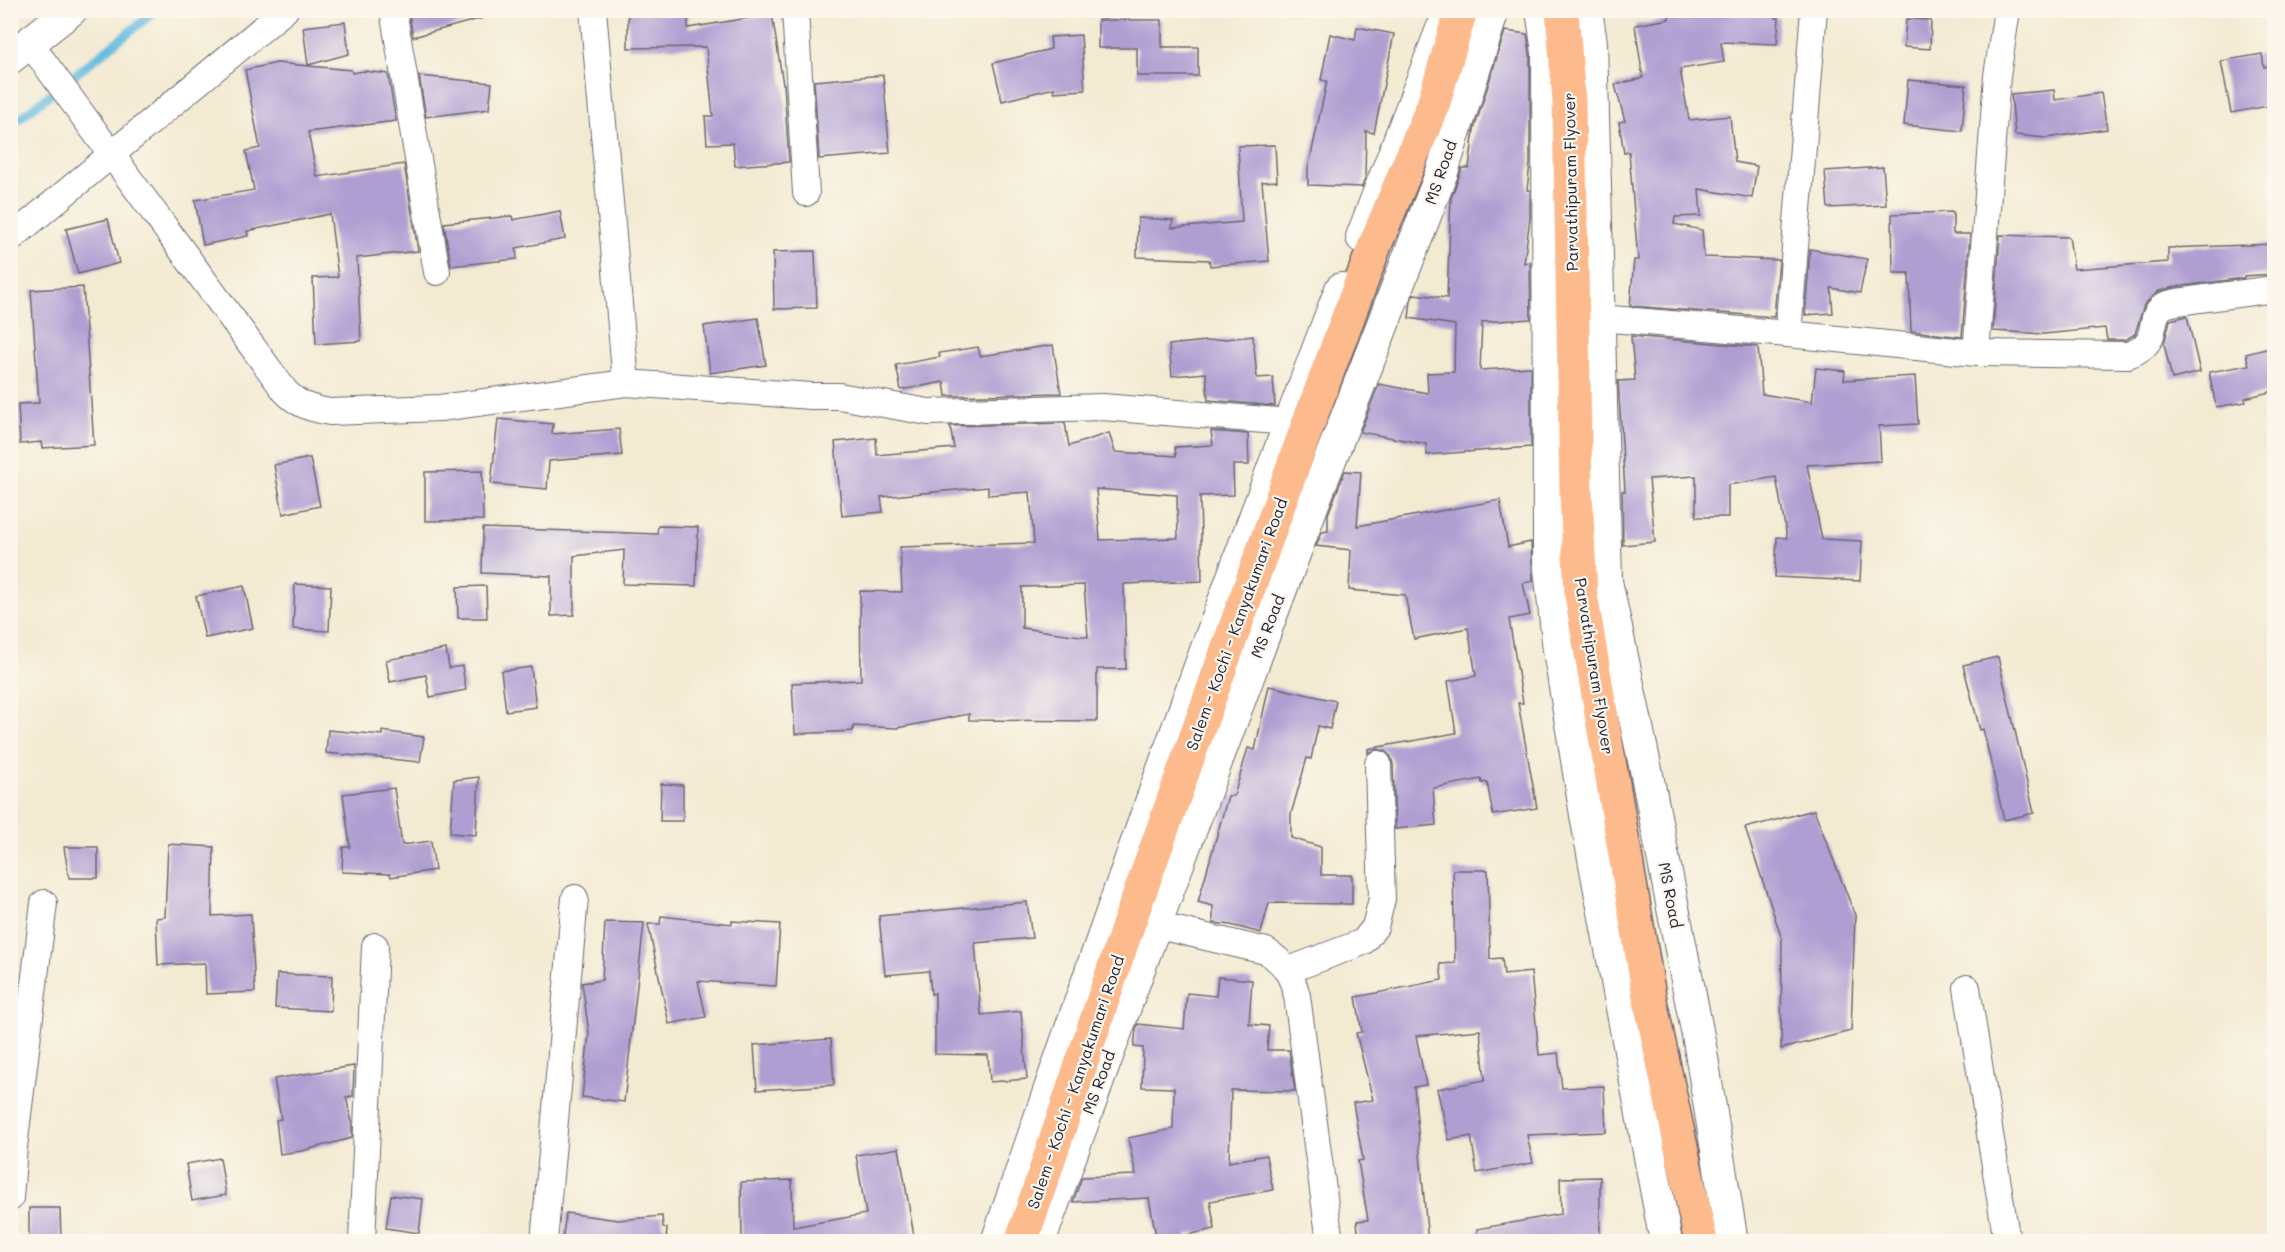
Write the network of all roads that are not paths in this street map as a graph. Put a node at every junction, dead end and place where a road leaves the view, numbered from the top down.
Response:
1 (71, 10) edge
2 (285, 10) edge
3 (393, 10) edge
4 (593, 10) edge
5 (795, 10) edge
6 (1447, 10) edge
7 (1461, 10) edge
8 (1493, 10) edge
9 (1542, 10) edge
10 (1562, 10) edge
11 (1586, 10) edge
12 (1814, 10) edge
13 (2007, 10) edge
14 (20, 50) edge
15 (111, 155) junction
16 (806, 193) dead end
17 (10, 239) edge
18 (437, 272) dead end
19 (2274, 289) edge
20 (1599, 318) junction
21 (1788, 334) junction
22 (1976, 353) junction
23 (626, 382) junction
24 (1290, 422) junction
25 (1378, 764) dead end
26 (575, 898) dead end
27 (44, 903) dead end
28 (1155, 925) junction
29 (375, 946) dead end
30 (1288, 970) junction
31 (1967, 988) dead end
32 (10, 1198) edge
33 (362, 1242) edge
34 (544, 1242) edge
35 (997, 1242) edge
36 (1021, 1242) edge
37 (1039, 1242) edge
38 (1330, 1242) edge
39 (1666, 1242) edge
40 (1701, 1242) edge
41 (1732, 1242) edge
42 (2007, 1242) edge

1 - 14 street
2 - 15 street
3 - 18 street
4 - 23 street
5 - 16 street
6 - 24 street
7 - 36 highway, Salem - Kochi - Kanyakumari Road
8 - 28 street, MS Road
9 - 39 street
10 - 40 highway, Parvathipuram Flyover
11 - 20 street, MS Road
12 - 21 street
13 - 22 street
14 - 15 street
15 - 17 street
15 - 23 street
19 - 22 street
20 - 21 street
20 - 41 street, MS Road
21 - 22 street
23 - 24 street
24 - 35 street
25 - 30 street
26 - 34 street
27 - 32 street
28 - 30 street
28 - 37 street, MS Road
29 - 33 street
30 - 38 street
31 - 42 street

